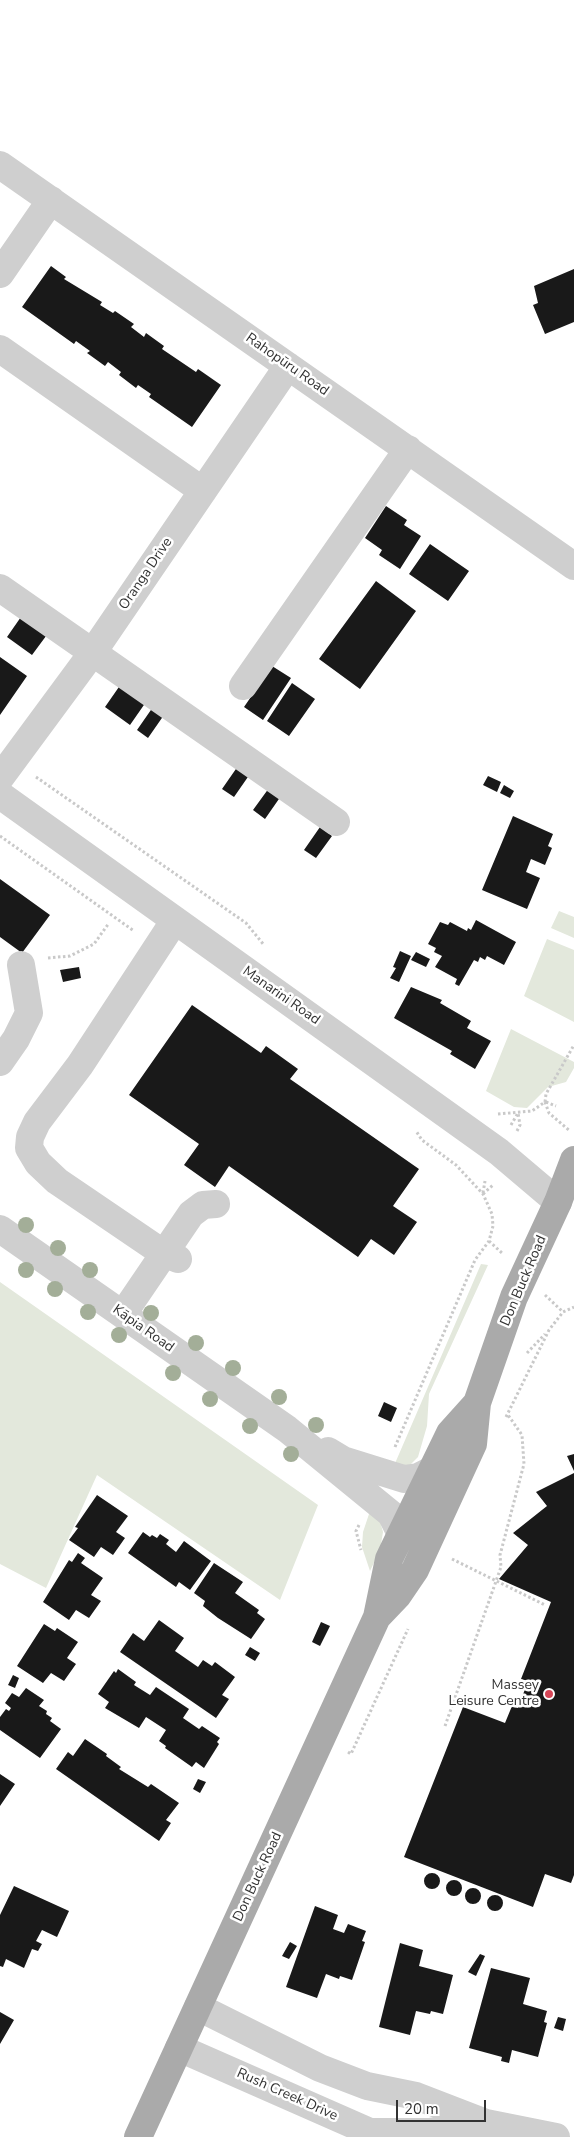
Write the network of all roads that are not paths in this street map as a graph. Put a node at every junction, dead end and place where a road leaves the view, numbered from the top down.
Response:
1 (0, 165) edge
2 (51, 200) junction
3 (0, 274) edge
4 (0, 349) edge
5 (288, 366) junction
6 (408, 449) junction
7 (203, 491) junction
8 (574, 566) edge
9 (0, 588) edge
10 (92, 652) junction
11 (243, 686) dead end
12 (0, 778) edge
13 (0, 795) edge
14 (336, 822) dead end
15 (175, 920) junction
16 (31, 962) road end
17 (0, 1062) edge
18 (574, 1160) edge
19 (216, 1204) dead end
20 (566, 1211) edge
21 (0, 1229) edge
22 (170, 1256) junction
23 (123, 1314) junction
24 (477, 1403) junction
25 (287, 1429) junction
26 (430, 1471) junction
27 (401, 1534) junction
28 (377, 1616) junction
29 (198, 2007) junction
30 (179, 2048) junction
31 (320, 2068) junction
32 (304, 2104) junction
33 (486, 2122) junction
34 (138, 2137) edge
35 (556, 2137) edge

1 - 2 street, Rahopūru Road
2 - 3 street
2 - 5 street, Rahopūru Road
4 - 7 street
5 - 6 street, Rahopūru Road
5 - 7 street, Oranga Drive
6 - 8 street, Rahopūru Road
6 - 11 street
7 - 10 street, Oranga Drive
9 - 10 street
10 - 12 street, Oranga Drive
10 - 14 street
13 - 15 street, Manarini Road
15 - 20 street, Manarini Road
15 - 22 street
16 - 17 street
18 - 20 main road, Don Buck Road
19 - 22 street
20 - 24 main road, Don Buck Road
21 - 23 street, Kāpia Road
22 - 23 street
23 - 25 street, Kāpia Road
24 - 26 main road, Don Buck Road
24 - 28 main road, Don Buck Road
25 - 26 street, Kāpia Road
25 - 27 street, Kāpia Road
26 - 27 main road, Don Buck Road
27 - 28 main road, Don Buck Road
28 - 29 main road, Don Buck Road
29 - 30 main road, Don Buck Road
29 - 31 street, Rush Creek Drive
30 - 32 street, Rush Creek Drive
30 - 34 main road, Don Buck Road
31 - 32 street
31 - 33 street, Rush Creek Drive
32 - 33 street, Rush Creek Drive
33 - 35 street, Rush Creek Drive

